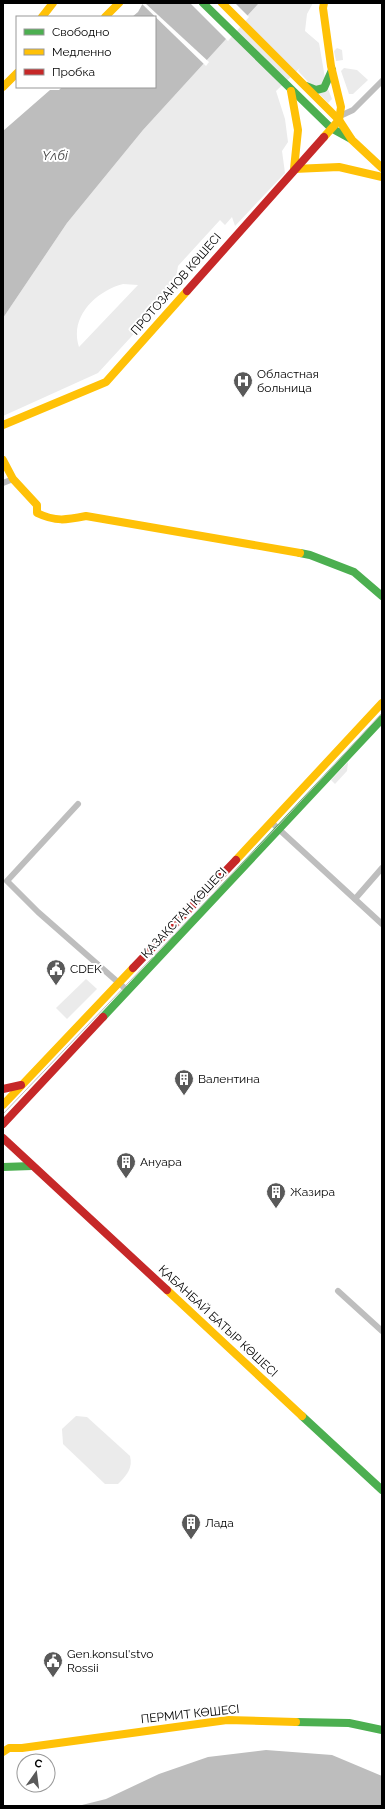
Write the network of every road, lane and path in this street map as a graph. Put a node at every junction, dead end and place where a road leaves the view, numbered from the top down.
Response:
1 (53, 3) edge
2 (119, 3) edge
3 (203, 3) edge
4 (222, 3) edge
5 (324, 3) edge
6 (43, 16) edge
7 (105, 16) edge
8 (332, 70) junction
9 (16, 74) edge
10 (382, 81) edge
11 (305, 85) junction
12 (3, 88) edge
13 (289, 89) junction
14 (340, 118) junction
15 (331, 128) junction
16 (352, 140) junction
17 (382, 168) edge
18 (294, 169) junction
19 (382, 177) edge
20 (3, 425) edge
21 (3, 460) edge
22 (13, 479) junction
23 (3, 483) edge
24 (382, 596) edge
25 (382, 703) edge
26 (382, 719) edge
27 (78, 804) dead end
28 (271, 822) junction
29 (279, 829) junction
30 (382, 868) edge
31 (223, 872) junction
32 (231, 880) junction
33 (355, 899) junction
34 (382, 924) edge
35 (119, 982) junction
36 (128, 991) junction
37 (21, 1085) junction
38 (3, 1090) edge
39 (3, 1105) edge
40 (3, 1124) edge
41 (3, 1138) edge
42 (3, 1167) edge
43 (35, 1168) junction
44 (338, 1291) dead end
45 (382, 1332) edge
46 (382, 1490) edge
47 (382, 1730) edge
48 (5, 1748) edge

1 - 6 main road
2 - 7 main road
3 - 13 main road
4 - 11 main road
5 - 8 main road
8 - 11 main road
8 - 14 main road
9 - 12 main road
10 - 14 street
11 - 14 main road
13 - 15 main road
13 - 18 main road
14 - 15 main road, ПРОТОЗАНОВ КӨШЕСІ
14 - 16 main road
15 - 16 main road
15 - 18 main road, ПРОТОЗАНОВ КӨШЕСІ
16 - 17 main road
18 - 19 main road
18 - 20 main road, ПРОТОЗАНОВ КӨШЕСІ
21 - 22 main road
22 - 23 street
22 - 24 main road
25 - 28 main road, ҚАЗАҚСТАН КӨШЕСІ
26 - 29 main road, ҚАЗАҚСТАН КӨШЕСІ
27 - 35 street
28 - 29 street
28 - 31 main road, ҚАЗАҚСТАН КӨШЕСІ
29 - 32 main road, ҚАЗАҚСТАН КӨШЕСІ
29 - 33 street
30 - 33 street
31 - 32 main road
31 - 35 main road, ҚАЗАҚСТАН КӨШЕСІ
32 - 36 main road, ҚАЗАҚСТАН КӨШЕСІ
33 - 34 street
35 - 36 street
35 - 37 main road, ҚАЗАҚСТАН КӨШЕСІ
36 - 40 main road, ҚАЗАҚСТАН КӨШЕСІ
37 - 38 main road
37 - 39 main road, ҚАЗАҚСТАН КӨШЕСІ
41 - 43 main road, ҚАБАНБАЙ БАТЫР КӨШЕСІ
42 - 43 main road
43 - 46 main road, ҚАБАНБАЙ БАТЫР КӨШЕСІ
44 - 45 street
47 - 48 main road, ПЕРМИТ КӨШЕСІ

